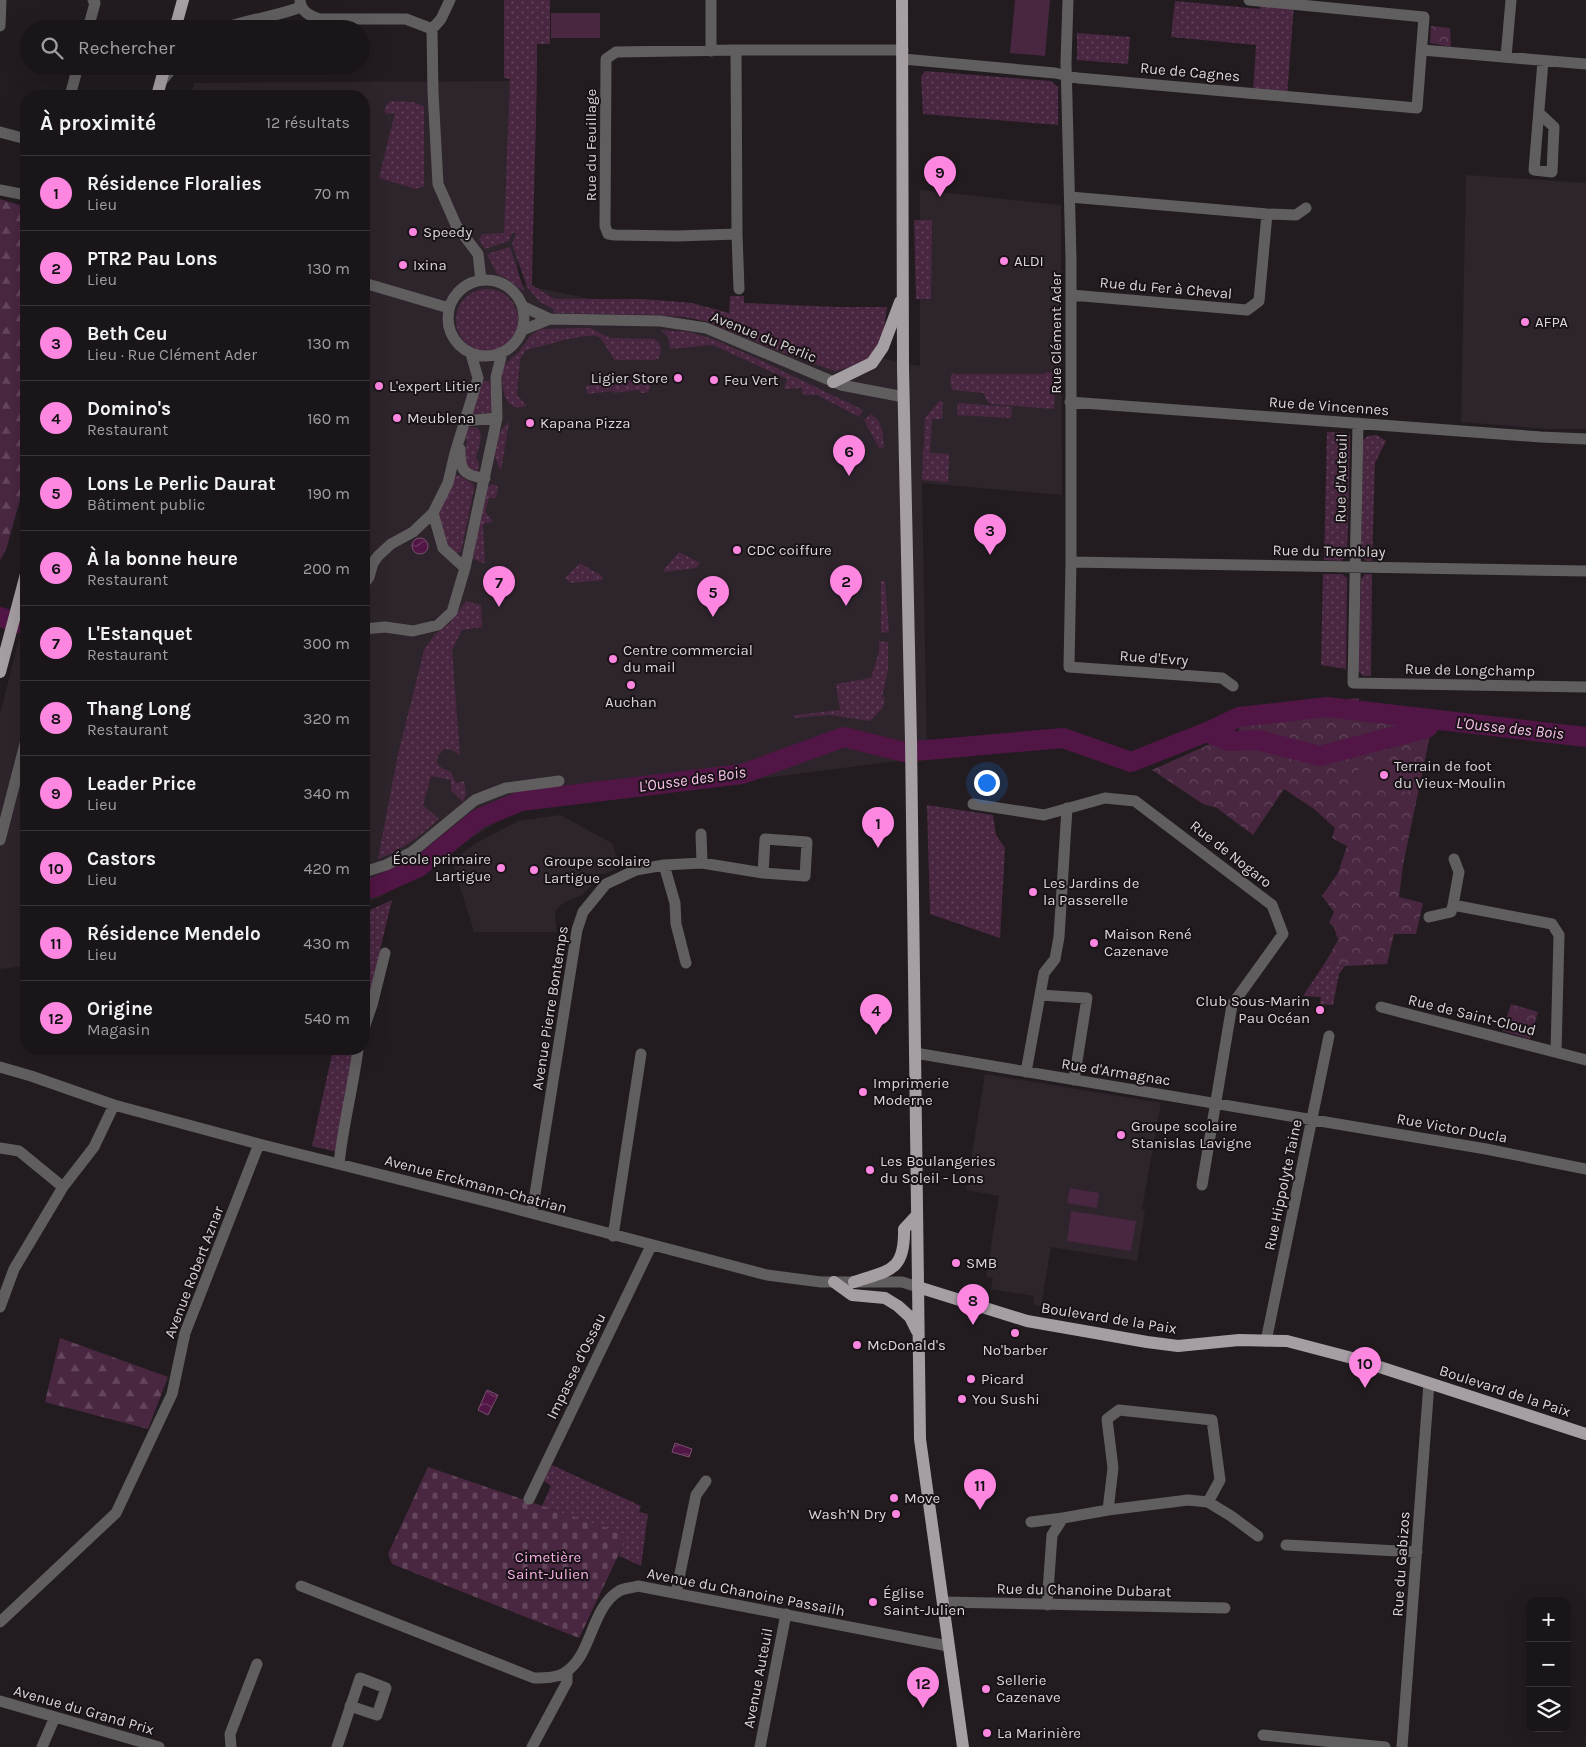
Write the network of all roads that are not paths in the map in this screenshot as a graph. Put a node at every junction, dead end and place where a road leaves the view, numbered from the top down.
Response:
1 (1, 0) edge
2 (93, 0) edge
3 (183, 0) edge
4 (450, 0) edge
5 (711, 0) edge
6 (902, 0) edge
7 (1068, 0) edge
8 (1250, 0) edge
9 (1512, 0) edge
10 (1277, 1) edge
11 (300, 3) edge
12 (90, 20) edge
13 (177, 20) edge
14 (252, 20) edge
15 (0, 26) edge
16 (432, 29) junction
17 (711, 50) junction
18 (736, 50) junction
19 (1422, 50) junction
20 (903, 55) junction
21 (1506, 57) junction
22 (1543, 61) junction
23 (1586, 64) edge
24 (76, 75) edge
25 (163, 75) edge
26 (167, 75) edge
27 (1066, 75) junction
28 (161, 82) junction
29 (72, 90) edge
30 (159, 90) edge
31 (1539, 113) dead end
32 (0, 132) edge
33 (20, 137) edge
34 (0, 190) edge
35 (20, 195) edge
36 (1070, 197) junction
37 (1306, 208) dead end
38 (1266, 214) junction
39 (738, 234) junction
40 (481, 280) junction
41 (370, 285) edge
42 (739, 289) dead end
43 (903, 292) junction
44 (1071, 295) junction
45 (449, 308) junction
46 (524, 308) junction
47 (550, 319) junction
48 (523, 330) junction
49 (502, 353) junction
50 (471, 354) junction
51 (833, 382) junction
52 (904, 397) junction
53 (1070, 402) junction
54 (497, 418) junction
55 (464, 421) junction
56 (1358, 423) junction
57 (460, 435) junction
58 (1586, 439) edge
59 (485, 478) junction
60 (433, 513) junction
61 (1071, 562) junction
62 (1354, 567) junction
63 (465, 568) junction
64 (1586, 571) edge
65 (370, 574) edge
66 (20, 596) edge
67 (370, 628) edge
68 (1069, 667) joint
69 (0, 672) edge
70 (1353, 683) joint
71 (1233, 686) dead end
72 (1586, 687) edge
73 (20, 763) edge
74 (559, 781) dead end
75 (973, 804) dead end
76 (1067, 808) junction
77 (701, 834) dead end
78 (0, 840) edge
79 (1454, 859) dead end
80 (702, 863) junction
81 (664, 865) junction
82 (370, 870) edge
83 (763, 872) junction
84 (1453, 905) junction
85 (1429, 917) dead end
86 (385, 953) dead end
87 (686, 963) dead end
88 (1040, 995) junction
89 (1381, 1007) dead end
90 (370, 1011) edge
91 (1328, 1036) dead end
92 (1556, 1052) junction
93 (641, 1054) dead end
94 (915, 1054) junction
95 (357, 1055) edge
96 (0, 1059) edge
97 (1586, 1060) edge
98 (0, 1067) edge
99 (1026, 1072) junction
100 (31, 1076) junction
101 (1074, 1080) junction
102 (1216, 1104) junction
103 (114, 1105) junction
104 (1312, 1119) junction
105 (259, 1144) junction
106 (0, 1148) edge
107 (339, 1164) junction
108 (1586, 1169) edge
109 (1202, 1185) dead end
110 (63, 1187) junction
111 (532, 1213) junction
112 (917, 1215) junction
113 (613, 1236) junction
114 (651, 1246) junction
115 (834, 1282) junction
116 (854, 1282) junction
117 (918, 1287) junction
118 (0, 1307) edge
119 (918, 1334) junction
120 (1266, 1340) junction
121 (1428, 1383) junction
122 (1586, 1434) edge
123 (706, 1481) dead end
124 (529, 1499) dead end
125 (1208, 1502) junction
126 (1108, 1510) junction
127 (1063, 1518) junction
128 (1031, 1522) dead end
129 (1258, 1536) dead end
130 (1286, 1545) dead end
131 (1417, 1552) junction
132 (301, 1586) dead end
133 (676, 1592) junction
134 (943, 1602) junction
135 (1047, 1605) junction
136 (1225, 1608) dead end
137 (786, 1614) junction
138 (0, 1622) edge
139 (948, 1646) junction
140 (257, 1664) dead end
141 (567, 1672) junction
142 (0, 1701) edge
143 (350, 1706) dead end
144 (55, 1717) junction
145 (1263, 1735) dead end
146 (42, 1747) edge
147 (160, 1747) edge
148 (231, 1747) edge
149 (337, 1747) edge
150 (532, 1747) edge
151 (760, 1747) edge
152 (963, 1747) edge
153 (1385, 1747) edge
154 (1402, 1747) edge

1 - 15 street
2 - 12 street
3 - 13 main road
4 - 16 street
5 - 17 street
6 - 20 main road
7 - 27 street, Rue Clément Ader
8 - 10 street
9 - 21 street
10 - 19 street
11 - 14 street
11 - 16 street
16 - 40 street
17 - 18 street, Rue du Feuillage
17 - 39 street, Rue du Feuillage
18 - 20 street, Rue du Feuillage
18 - 39 street
19 - 21 street
19 - 27 street, Rue de Cagnes
20 - 27 street, Rue de Cagnes
20 - 43 main road
21 - 22 street
22 - 23 street
22 - 31 street
24 - 29 street
25 - 28 main road
26 - 28 street
27 - 36 street, Rue Clément Ader
28 - 30 main road
32 - 33 street
34 - 35 street
36 - 38 street
36 - 44 street, Rue Clément Ader
37 - 38 street
38 - 44 street, Rue du Fer à Cheval
39 - 42 street
40 - 45 street
40 - 46 street
41 - 45 street
43 - 51 main road
43 - 52 main road
44 - 53 street, Rue Clément Ader
45 - 50 street
46 - 47 street, Avenue du Perlic
46 - 48 street
47 - 48 street, Avenue du Perlic
47 - 51 street, Avenue du Perlic
48 - 49 street
49 - 50 street
49 - 54 street
50 - 55 street
51 - 52 street, Avenue du Perlic
52 - 94 main road
53 - 56 street, Rue de Vincennes
53 - 61 street, Rue Clément Ader
54 - 55 street
54 - 59 street
55 - 57 street
56 - 58 street, Rue de Vincennes
56 - 62 street, Rue d'Auteuil
57 - 59 street
57 - 60 street
59 - 63 street
60 - 63 street
60 - 65 street
61 - 62 street, Rue du Tremblay
61 - 68 street, Rue Clément Ader
62 - 64 street, Rue du Tremblay
62 - 70 street, Rue d'Auteuil
63 - 67 street
66 - 69 main road
68 - 71 street, Rue d'Evry
70 - 72 street, Rue de Longchamp
73 - 78 street
74 - 82 street
75 - 76 street, Rue de Nogaro
76 - 88 street
76 - 102 street, Rue de Nogaro
77 - 80 street
79 - 84 street
80 - 81 street, Avenue Pierre Bontemps
80 - 83 street, Avenue Pierre Bontemps
81 - 87 street
81 - 111 street, Avenue Pierre Bontemps
83 - 83 street, Avenue Pierre Bontemps
84 - 85 street
84 - 92 street, Rue de Saint-Cloud
86 - 90 street
88 - 99 street
88 - 101 street
89 - 92 street, Rue de Saint-Cloud
91 - 104 street, Rue Hippolyte Taine
92 - 97 street, Rue de Saint-Cloud
93 - 113 street
94 - 99 street, Rue d'Armagnac
94 - 112 main road
95 - 107 street
96 - 100 street, Avenue Erckmann-Chatrian
98 - 100 street, Avenue Erckmann-Chatrian
99 - 101 street, Rue d'Armagnac
100 - 103 street, Avenue Erckmann-Chatrian
101 - 102 street, Rue d'Armagnac
102 - 104 street, Rue d'Armagnac
102 - 109 street, Rue de Nogaro
103 - 105 street, Avenue Erckmann-Chatrian
103 - 110 street
104 - 108 street, Rue Victor Ducla
104 - 120 street, Rue Hippolyte Taine
105 - 107 street, Avenue Erckmann-Chatrian
105 - 138 street, Avenue Robert Aznar
106 - 110 street
107 - 111 street, Avenue Erckmann-Chatrian
110 - 118 street
111 - 113 street, Avenue Erckmann-Chatrian
112 - 116 main road
112 - 117 main road
113 - 114 street, Avenue Erckmann-Chatrian
114 - 115 street, Avenue Erckmann-Chatrian
114 - 124 street, Impasse d'Ossau
115 - 116 street, Avenue Erckmann-Chatrian
115 - 119 main road
116 - 117 street, Avenue Erckmann-Chatrian
117 - 119 main road
117 - 120 main road, Boulevard de la Paix
119 - 134 main road
120 - 121 main road, Boulevard de la Paix
121 - 122 main road, Boulevard de la Paix
121 - 131 street, Rue du Gabizos
123 - 133 street
125 - 126 street
125 - 126 street
125 - 129 street
126 - 127 street
127 - 128 street
127 - 135 street
130 - 131 street
131 - 154 street, Rue du Gabizos
132 - 141 street
133 - 137 street, Avenue du Chanoine Passailh
133 - 141 street, Avenue du Chanoine Passailh
134 - 135 street, Rue du Chanoine Dubarat
134 - 139 main road
135 - 136 street, Rue du Chanoine Dubarat
137 - 139 street, Avenue du Chanoine Passailh
137 - 151 street, Avenue Auteuil
139 - 152 main road
140 - 148 street
141 - 150 street, Avenue du Chanoine Passailh
142 - 144 street, Avenue du Grand Prix
143 - 149 street
144 - 146 street
144 - 147 street, Avenue du Grand Prix
145 - 153 street

